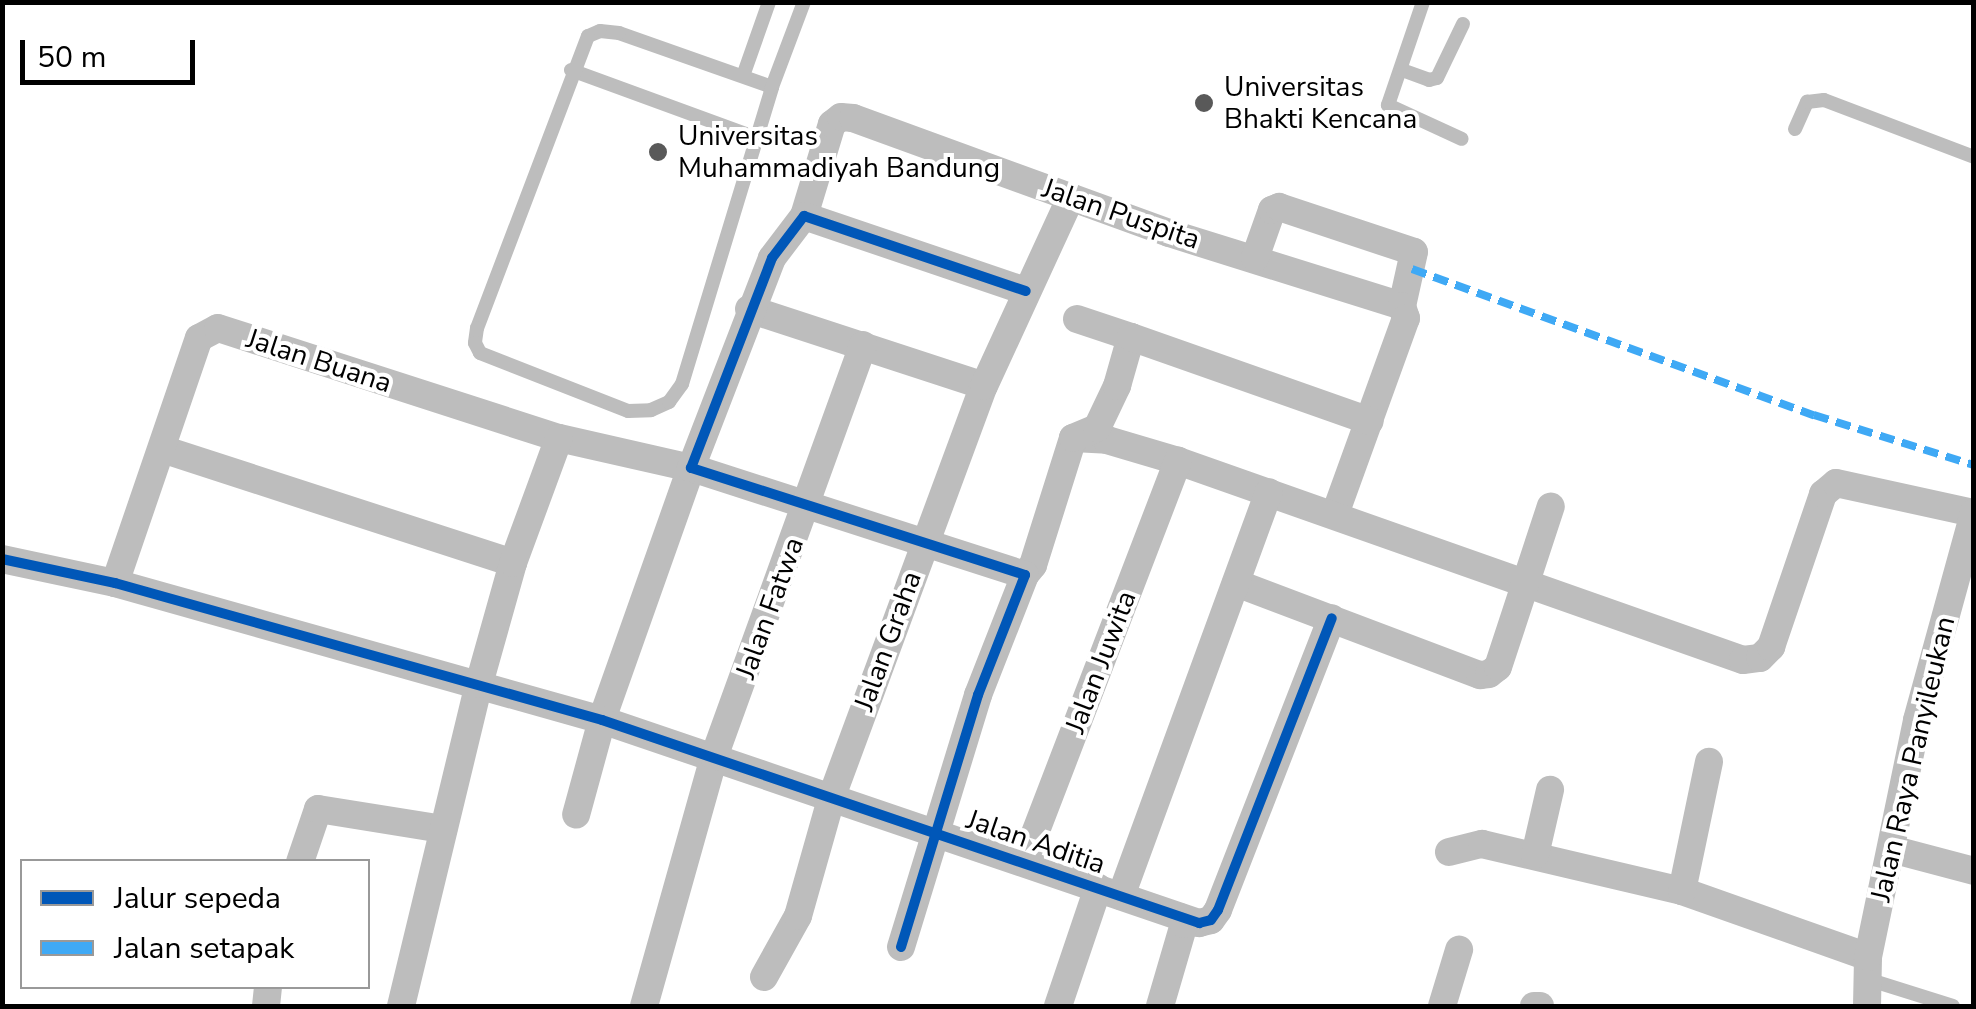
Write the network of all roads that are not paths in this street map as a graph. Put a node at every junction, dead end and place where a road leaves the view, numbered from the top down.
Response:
1 (769, 2) edge
2 (804, 2) edge
3 (1423, 2) edge
4 (1463, 24) dead end
5 (572, 70) junction
6 (1402, 70) junction
7 (743, 76) junction
8 (772, 87) junction
9 (1795, 129) dead end
10 (757, 138) junction
11 (1462, 138) dead end
12 (1974, 157) edge
13 (1072, 197) junction
14 (804, 216) junction
15 (1255, 258) junction
16 (1026, 290) junction
17 (1402, 306) junction
18 (749, 309) junction
19 (1077, 319) dead end
20 (1131, 337) junction
21 (863, 346) junction
22 (984, 386) junction
23 (1370, 422) junction
24 (559, 438) junction
25 (1074, 438) junction
26 (162, 449) junction
27 (1178, 461) junction
28 (690, 468) junction
29 (1268, 492) junction
30 (808, 505) junction
31 (1551, 506) dead end
32 (1974, 513) edge
33 (1335, 514) junction
34 (924, 542) junction
35 (2, 559) edge
36 (513, 563) junction
37 (1025, 575) junction
38 (1236, 583) junction
39 (115, 584) junction
40 (1526, 586) junction
41 (1332, 618) junction
42 (478, 684) junction
43 (602, 720) junction
44 (714, 758) junction
45 (1709, 762) dead end
46 (1550, 790) dead end
47 (832, 796) junction
48 (576, 815) dead end
49 (443, 829) junction
50 (936, 830) junction
51 (1891, 848) junction
52 (1448, 852) dead end
53 (1535, 855) junction
54 (301, 859) edge
55 (1024, 862) junction
56 (1974, 871) edge
57 (1682, 890) junction
58 (1110, 892) junction
59 (1180, 917) junction
60 (901, 946) dead end
61 (1459, 950) dead end
62 (764, 977) dead end
63 (1867, 981) edge
64 (401, 1006) edge
65 (644, 1006) edge
66 (1058, 1006) edge
67 (1160, 1006) edge
68 (1442, 1006) edge
69 (1954, 1006) edge

1 - 7 lane
2 - 8 lane
3 - 6 lane
4 - 6 lane
5 - 7 lane
5 - 10 lane
5 - 10 lane
6 - 11 lane
7 - 8 lane
8 - 10 lane
9 - 12 lane
13 - 14 street, Jalan Puspita
13 - 15 street, Jalan Puspita
13 - 16 street, Jalan Graha
14 - 16 street
14 - 18 street
15 - 17 street, Jalan Puspita
15 - 17 street
16 - 22 street, Jalan Graha
17 - 23 street
18 - 21 street
18 - 28 street
19 - 20 street
20 - 23 street
20 - 25 street
21 - 22 street
21 - 30 street, Jalan Fatwa
22 - 34 street, Jalan Graha
23 - 33 street
24 - 26 street, Jalan Buana
24 - 28 street, Jalan Buana
24 - 36 street
25 - 27 street
25 - 37 street
26 - 36 street
26 - 39 street, Jalan Buana
27 - 29 street
27 - 55 street, Jalan Juwita
28 - 30 street, Jalan Buana
28 - 43 street
29 - 33 street
29 - 38 street
30 - 34 street, Jalan Buana
30 - 44 street, Jalan Fatwa
31 - 40 street
32 - 40 street
32 - 51 street, Jalan Raya Panyileukan
33 - 40 street
34 - 37 street, Jalan Buana
34 - 47 street, Jalan Graha
35 - 39 street, Jalan Aditia
36 - 42 street
37 - 50 street
38 - 41 street
38 - 58 street
39 - 42 street, Jalan Aditia
40 - 41 street
41 - 59 street
42 - 43 street, Jalan Aditia
42 - 49 street
43 - 44 street, Jalan Aditia
43 - 48 street
44 - 47 street, Jalan Aditia
44 - 65 street, Jalan Fatwa
45 - 57 street
46 - 53 street
47 - 50 street, Jalan Aditia
47 - 62 street, Jalan Graha
49 - 54 street
49 - 64 street
50 - 55 street, Jalan Aditia
50 - 60 street
51 - 56 street
51 - 63 street, Jalan Raya Panyileukan
52 - 53 street
53 - 57 street
55 - 58 street, Jalan Aditia
57 - 63 street
58 - 59 street, Jalan Aditia
58 - 66 street
59 - 67 street
61 - 68 street
63 - 69 lane

